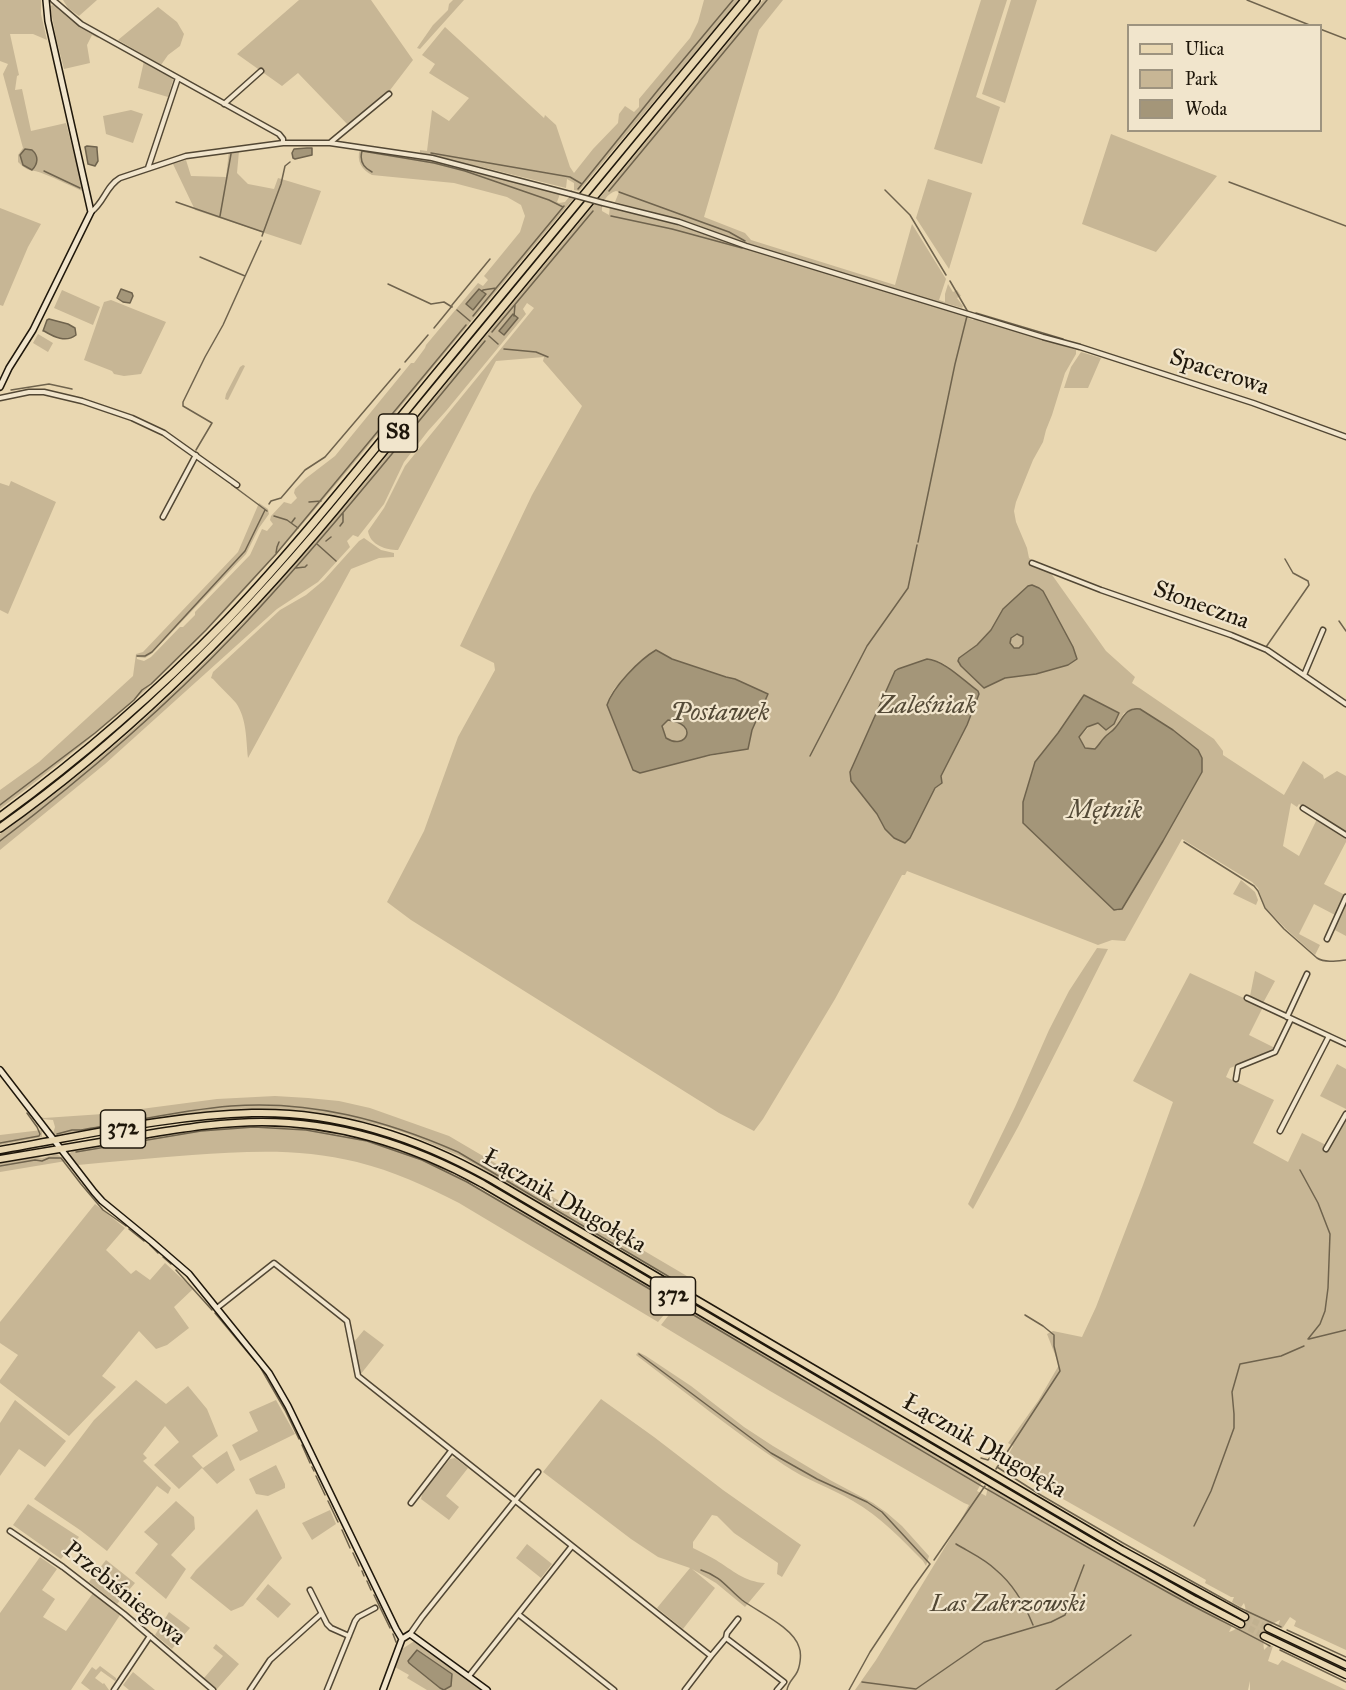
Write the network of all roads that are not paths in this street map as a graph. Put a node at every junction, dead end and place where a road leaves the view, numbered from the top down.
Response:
1 (46, 0) edge
2 (53, 0) edge
3 (745, 0) edge
4 (756, 0) edge
5 (261, 71) dead end
6 (178, 78) junction
7 (389, 94) dead end
8 (224, 104) junction
9 (283, 142) junction
10 (330, 143) junction
11 (148, 168) junction
12 (92, 212) junction
13 (0, 387) edge
14 (0, 398) edge
15 (1346, 437) edge
16 (196, 455) junction
17 (237, 485) dead end
18 (163, 517) dead end
19 (1032, 563) dead end
20 (1323, 630) dead end
21 (1304, 675) junction
22 (1346, 704) edge
23 (1303, 808) dead end
24 (0, 817) edge
25 (0, 828) edge
26 (1346, 835) edge
27 (1346, 897) edge
28 (1326, 939) dead end
29 (1306, 974) dead end
30 (1247, 998) dead end
31 (1289, 1018) junction
32 (1329, 1036) junction
33 (1346, 1044) edge
34 (0, 1070) edge
35 (1236, 1079) dead end
36 (1346, 1114) edge
37 (1280, 1131) dead end
38 (53, 1141) junction
39 (60, 1149) junction
40 (1326, 1149) dead end
41 (0, 1150) edge
42 (0, 1160) edge
43 (217, 1308) junction
44 (451, 1451) junction
45 (538, 1472) dead end
46 (514, 1501) junction
47 (411, 1503) dead end
48 (10, 1531) dead end
49 (572, 1546) junction
50 (310, 1590) dead end
51 (375, 1608) dead end
52 (321, 1614) junction
53 (518, 1614) junction
54 (1245, 1617) tunnel mouth
55 (738, 1619) dead end
56 (1240, 1624) tunnel mouth
57 (1268, 1628) tunnel mouth
58 (410, 1634) junction
59 (150, 1636) junction
60 (349, 1636) junction
61 (1264, 1636) tunnel mouth
62 (726, 1638) junction
63 (402, 1639) junction
64 (711, 1656) junction
65 (1346, 1665) edge
66 (1346, 1675) edge
67 (469, 1676) junction
68 (114, 1690) edge
69 (213, 1690) edge
70 (250, 1690) edge
71 (327, 1690) edge
72 (383, 1690) edge
73 (487, 1690) edge
74 (614, 1690) edge
75 (685, 1690) edge
76 (777, 1690) edge

1 - 12 street
2 - 6 street
3 - 24 highway, S8
4 - 25 highway, S8
5 - 8 street
6 - 8 street
6 - 11 street
7 - 10 street
8 - 9 street
9 - 10 street, Spacerowa
9 - 11 street, Spacerowa
10 - 15 street, Spacerowa, bridge
11 - 12 street, Spacerowa
12 - 13 street
14 - 16 street
16 - 17 street
16 - 18 street
19 - 21 street, Słoneczna
20 - 21 street
21 - 22 street, Słoneczna
23 - 26 street
27 - 28 street
29 - 31 street
30 - 31 street
31 - 32 street
31 - 35 street
32 - 33 street
32 - 37 street
34 - 38 street
36 - 40 street
38 - 39 street
38 - 41 main road, Łącznik Długołęka / 372
38 - 54 main road, Łącznik Długołęka / 372
39 - 42 main road, Łącznik Długołęka / 372
39 - 43 street
39 - 56 main road, Łącznik Długołęka / 372
43 - 44 street
43 - 63 street
44 - 46 street
44 - 47 street
45 - 46 street
46 - 49 street
46 - 58 street
48 - 59 street, Przebiśniegowa
49 - 53 street
49 - 64 street
50 - 52 street
51 - 60 street
52 - 60 street
52 - 70 street
53 - 67 street
53 - 74 street
55 - 62 street
57 - 65 main road
58 - 63 street
58 - 67 street
59 - 68 street
59 - 69 street, Przebiśniegowa
60 - 71 street
61 - 66 main road
62 - 64 street
62 - 76 street
63 - 72 street
64 - 75 street
67 - 73 street

